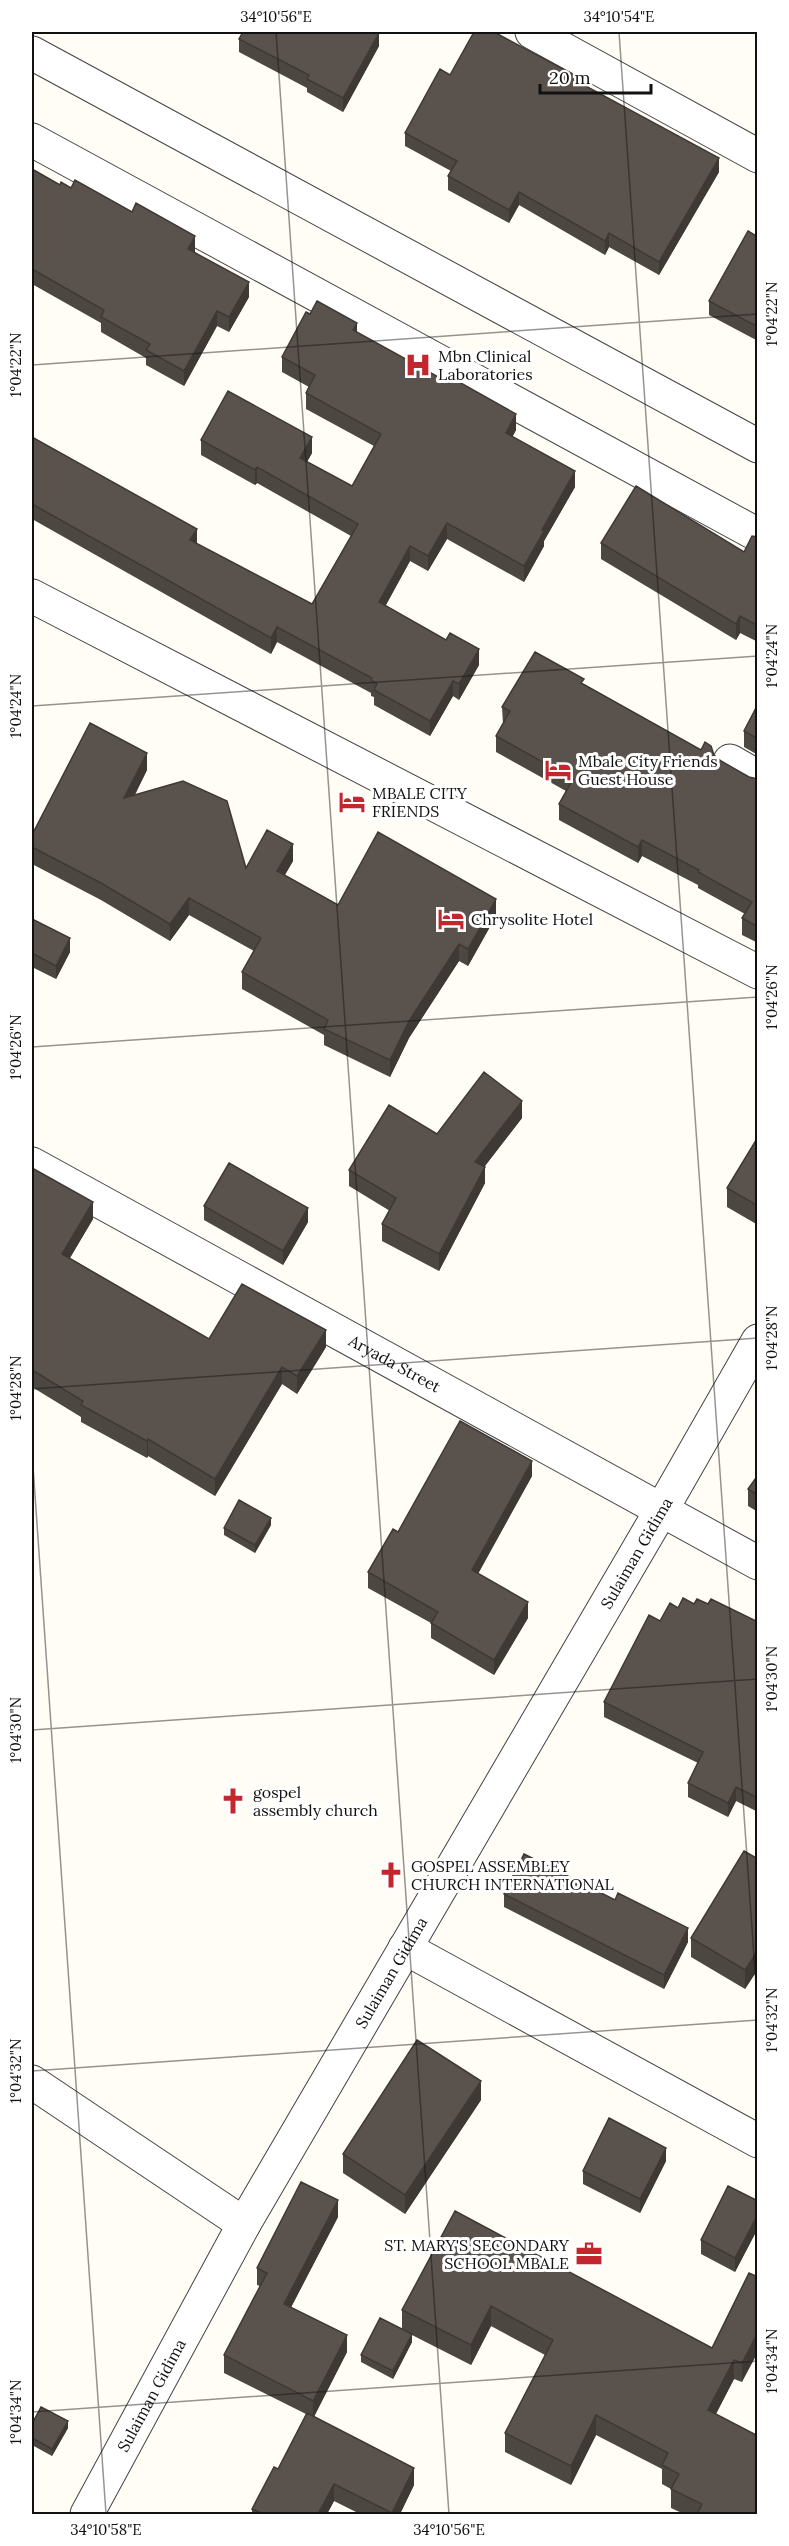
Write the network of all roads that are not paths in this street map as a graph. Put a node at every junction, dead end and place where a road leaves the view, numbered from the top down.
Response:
1 (532, 32) edge
2 (32, 53) edge
3 (32, 140) edge
4 (758, 156) edge
5 (758, 446) edge
6 (758, 535) edge
7 (32, 596) edge
8 (758, 972) edge
9 (32, 1164) edge
10 (758, 1341) edge
11 (662, 1509) junction
12 (758, 1563) edge
13 (405, 1948) junction
14 (32, 2082) edge
15 (758, 2142) edge
16 (244, 2224) junction
17 (87, 2514) edge

1 - 4 street
2 - 5 street
3 - 6 street
7 - 8 street
9 - 11 street, Aryada Street
10 - 11 street, Sulaiman Gidima
11 - 12 street, Aryada Street
11 - 13 street, Sulaiman Gidima
13 - 15 street
13 - 16 street, Sulaiman Gidima
14 - 16 street
16 - 17 street, Sulaiman Gidima

